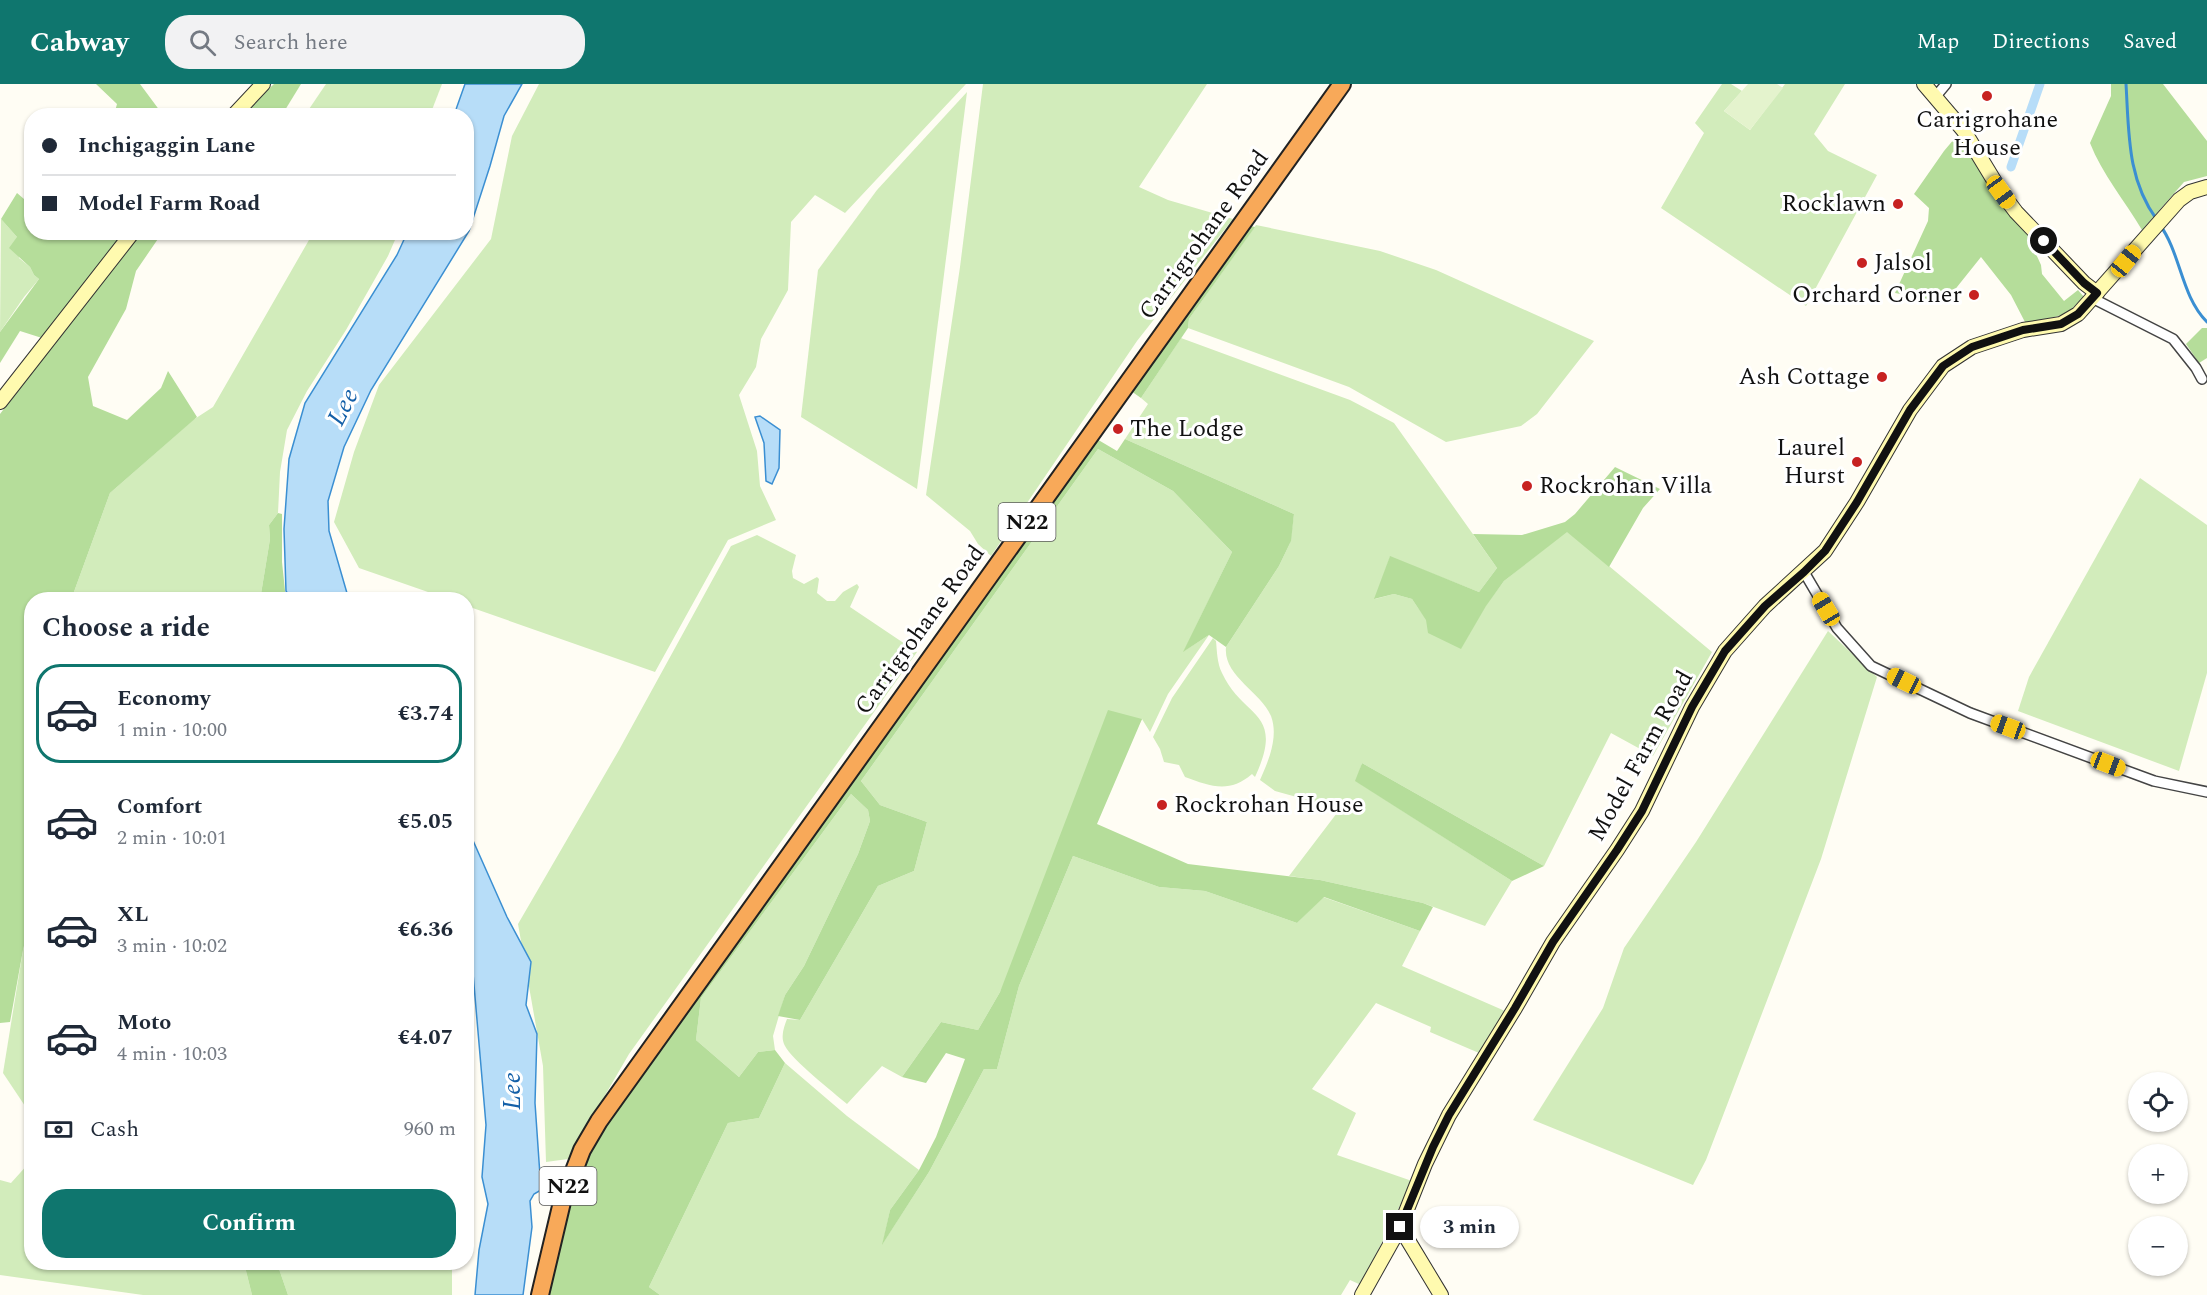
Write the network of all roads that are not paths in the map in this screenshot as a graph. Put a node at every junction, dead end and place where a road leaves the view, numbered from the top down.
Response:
1 (263, 84) edge
2 (1342, 84) edge
3 (1924, 84) edge
4 (1946, 84) edge
5 (1936, 96) junction
6 (240, 108) edge
7 (2207, 188) edge
8 (127, 240) edge
9 (2095, 296) junction
10 (2202, 379) dead end
11 (0, 402) edge
12 (1804, 572) junction
13 (2207, 792) edge
14 (1400, 1227) junction
15 (540, 1295) edge
16 (1362, 1295) edge
17 (1441, 1295) edge

1 - 6 main road
2 - 15 highway, Carrigrohane Road / N22
3 - 5 main road
4 - 5 street
5 - 9 main road
7 - 9 main road, Model Farm Road
8 - 11 main road
9 - 10 street
9 - 12 main road, Model Farm Road
12 - 13 street
12 - 14 main road, Model Farm Road
14 - 16 main road, Model Farm Road
14 - 17 main road

